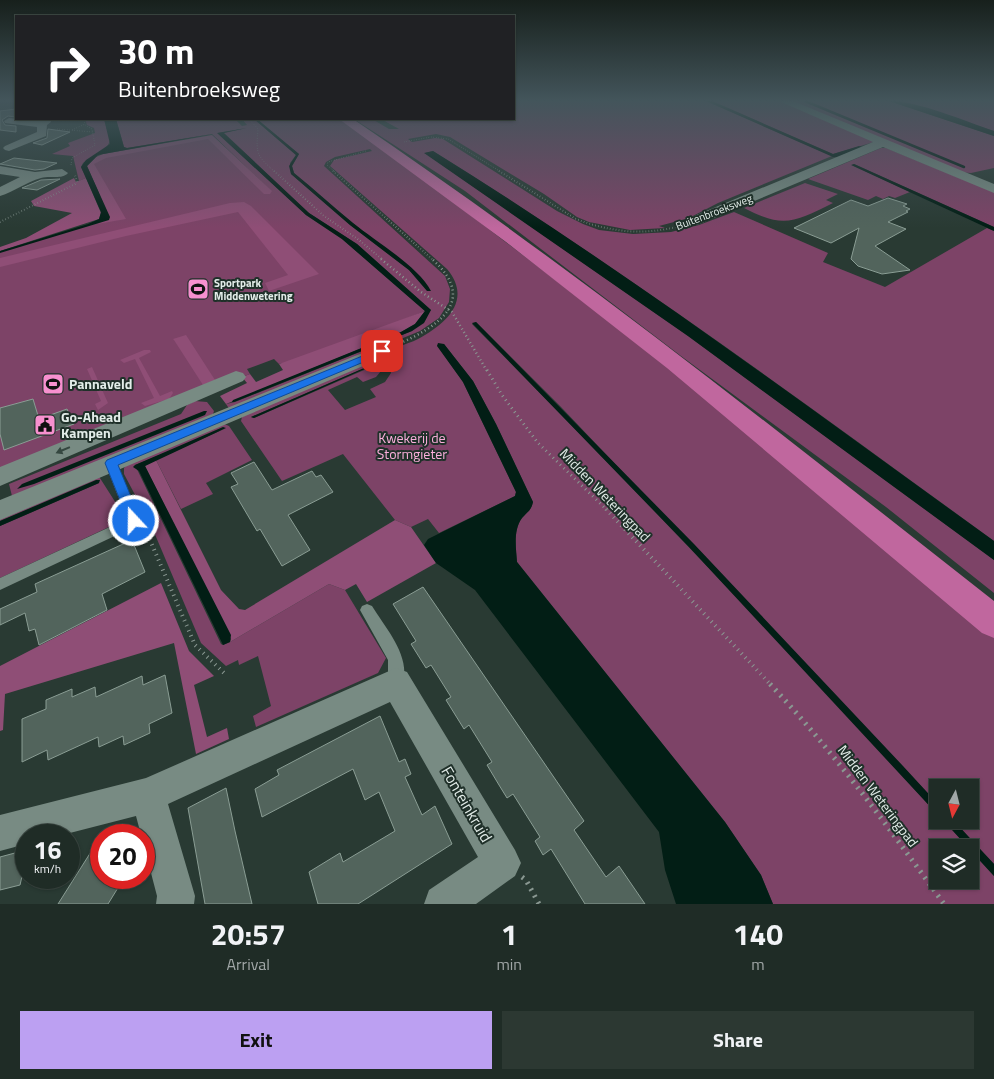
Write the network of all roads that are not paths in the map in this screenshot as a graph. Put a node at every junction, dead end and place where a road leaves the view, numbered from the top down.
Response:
1 (21, 143) edge
2 (379, 143) edge
3 (389, 143) edge
4 (882, 143) joint
5 (10, 148) dead end
6 (0, 170) edge
7 (62, 173) dead end
8 (34, 175) junction
9 (994, 189) edge
10 (0, 192) edge
11 (692, 222) road end
12 (382, 351) road end
13 (236, 377) dead end
14 (204, 391) junction
15 (224, 416) junction
16 (111, 463) junction
17 (1, 477) edge
18 (5, 508) edge
19 (0, 584) edge
20 (994, 607) edge
21 (367, 610) dead end
22 (994, 622) edge
23 (396, 683) junction
24 (148, 795) junction
25 (0, 833) edge
26 (175, 904) edge
27 (443, 904) edge

1 - 5 street
2 - 22 highway
3 - 20 highway
4 - 9 street
4 - 11 street, Buitenbroeksweg
6 - 8 street
7 - 8 street
8 - 10 street
12 - 15 street
13 - 14 street
14 - 15 street
14 -> 17 street
15 - 16 street
16 - 18 street
16 - 19 lane
17 - 18 street
21 - 23 lane, Fonteinkruid
23 - 24 street
23 - 27 street, Fonteinkruid
24 - 25 street
24 - 26 street

